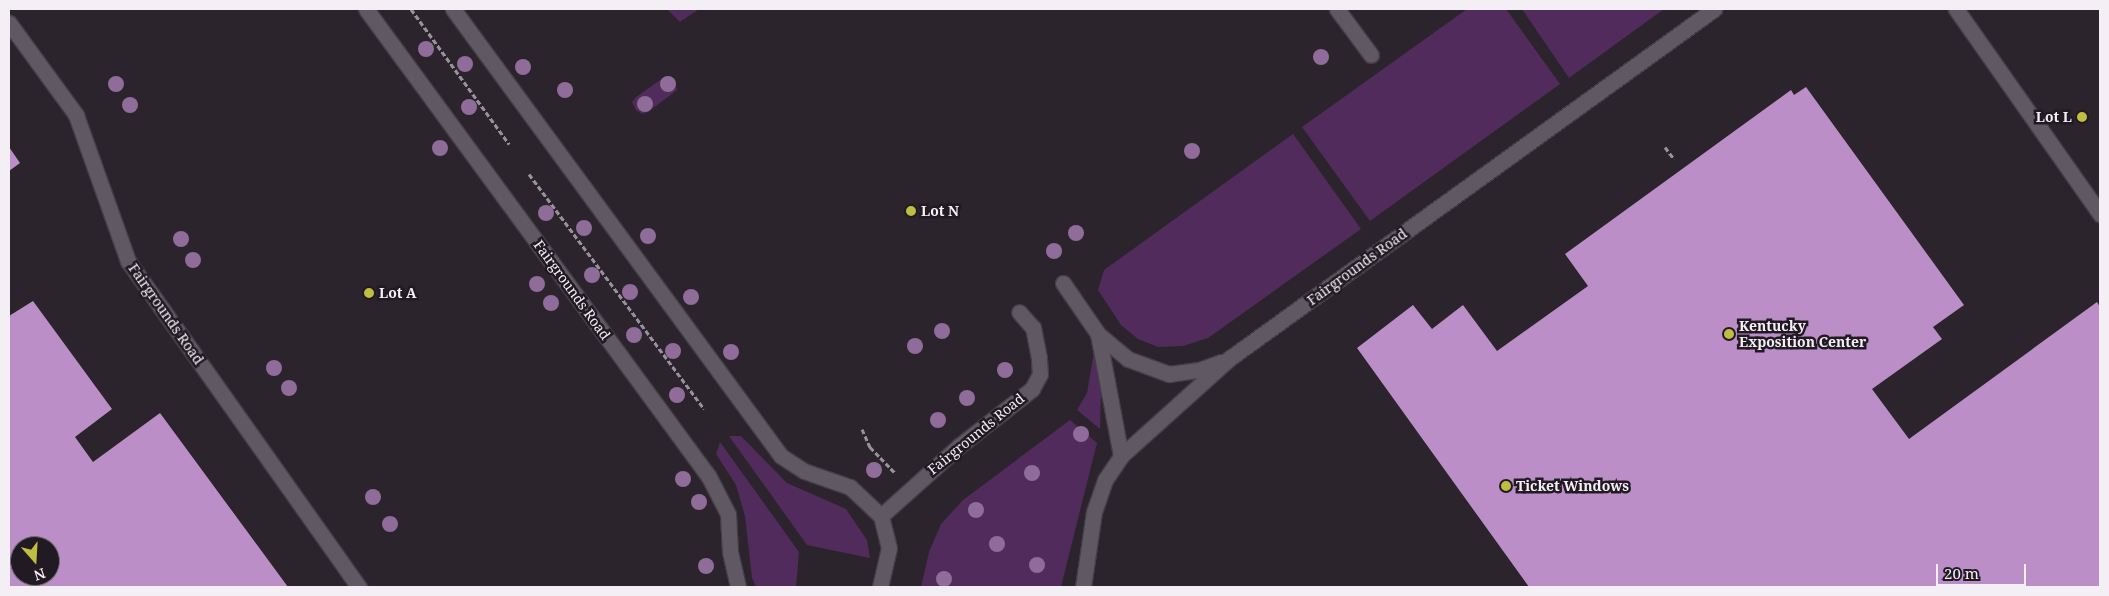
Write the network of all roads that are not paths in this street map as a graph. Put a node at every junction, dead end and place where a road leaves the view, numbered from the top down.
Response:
1 (366, 9) edge
2 (453, 9) edge
3 (1337, 9) edge
4 (1714, 9) edge
5 (1956, 9) edge
6 (9, 23) edge
7 (1371, 54) dead end
8 (2100, 214) edge
9 (1063, 282) dead end
10 (1019, 312) dead end
11 (1098, 334) junction
12 (1230, 358) junction
13 (1121, 456) junction
14 (881, 516) junction
15 (359, 587) edge
16 (738, 587) edge
17 (880, 587) edge
18 (1082, 587) edge

1 - 16 street, Fairgrounds Road
2 - 14 street
3 - 7 street
4 - 12 street, Fairgrounds Road
5 - 8 street
6 - 15 street, Fairgrounds Road
9 - 11 street
10 - 14 street, Fairgrounds Road
11 - 12 street
11 - 13 street
12 - 13 street, Fairgrounds Road
13 - 18 street, Fairgrounds Road
14 - 17 street

